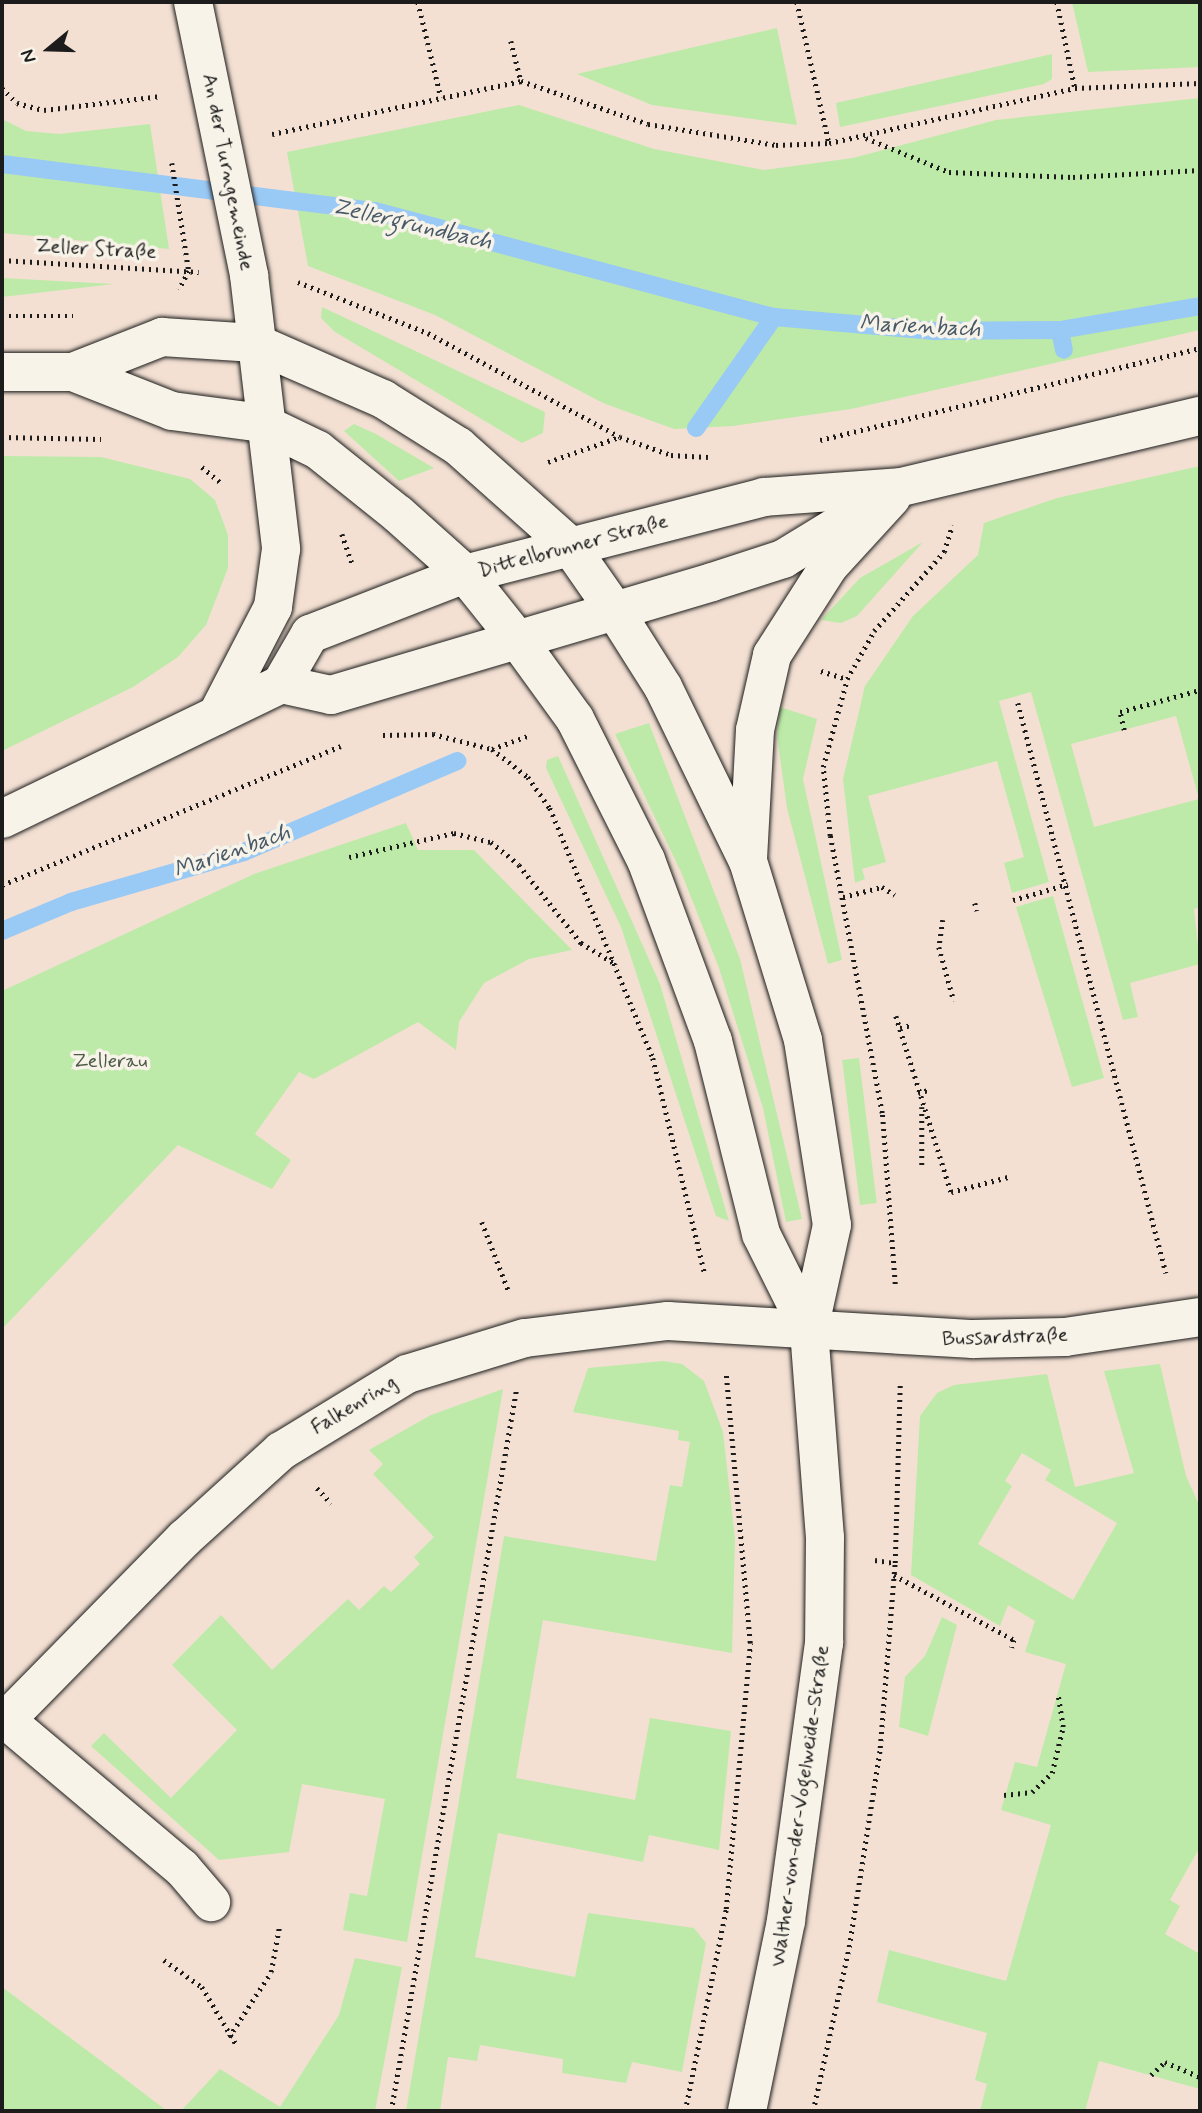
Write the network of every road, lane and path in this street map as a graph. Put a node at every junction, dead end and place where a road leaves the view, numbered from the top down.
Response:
1 (193, 2) edge
2 (418, 2) edge
3 (797, 2) edge
4 (1057, 2) edge
5 (511, 41) dead end
6 (521, 81) junction
7 (1200, 83) edge
8 (2, 88) edge
9 (1075, 88) junction
10 (440, 97) junction
11 (163, 107) dead end
12 (272, 134) dead end
13 (865, 137) junction
14 (829, 143) junction
15 (170, 152) dead end
16 (1200, 170) edge
17 (2, 260) edge
18 (297, 281) dead end
19 (255, 343) junction
20 (1200, 348) edge
21 (2, 372) edge
22 (73, 372) junction
23 (1200, 416) edge
24 (262, 423) junction
25 (620, 436) junction
26 (2, 437) edge
27 (111, 440) dead end
28 (814, 442) dead end
29 (671, 455) dead end
30 (189, 458) dead end
31 (543, 464) dead end
32 (901, 487) junction
33 (226, 490) dead end
34 (342, 534) dead end
35 (569, 545) junction
36 (944, 552) dead end
37 (355, 573) dead end
38 (465, 574) junction
39 (615, 611) junction
40 (517, 639) junction
41 (281, 684) junction
42 (1200, 690) edge
43 (1018, 703) dead end
44 (217, 715) junction
45 (1124, 730) dead end
46 (542, 731) dead end
47 (375, 737) dead end
48 (351, 743) dead end
49 (492, 749) junction
50 (2, 819) edge
51 (349, 857) dead end
52 (748, 861) junction
53 (1068, 884) junction
54 (2, 885) edge
55 (895, 895) dead end
56 (843, 897) junction
57 (1013, 900) dead end
58 (975, 903) dead end
59 (977, 911) dead end
60 (943, 920) dead end
61 (617, 966) junction
62 (962, 993) dead end
63 (896, 1016) dead end
64 (911, 1025) dead end
65 (900, 1028) junction
66 (928, 1090) dead end
67 (918, 1093) junction
68 (922, 1106) junction
69 (922, 1166) dead end
70 (1008, 1177) dead end
71 (482, 1222) dead end
72 (1154, 1228) dead end
73 (1200, 1317) edge
74 (715, 1319) junction
75 (809, 1330) junction
76 (526, 1338) junction
77 (898, 1339) junction
78 (875, 1550) dead end
79 (895, 1563) junction
80 (894, 1575) junction
81 (1012, 1648) dead end
82 (1058, 1694) dead end
83 (4, 1722) edge
84 (1004, 1796) dead end
85 (211, 1902) dead end
86 (279, 1928) dead end
87 (164, 1960) dead end
88 (229, 2037) junction
89 (236, 2044) dead end
90 (1151, 2075) dead end
91 (1200, 2077) edge
92 (391, 2111) edge
93 (685, 2111) edge
94 (747, 2111) edge
95 (813, 2111) edge

1 - 19 street, An der Turngemeinde
2 - 10 path
3 - 14 path
4 - 9 path
5 - 6 path
6 - 10 path
6 - 14 path
7 - 9 path
8 - 11 path
9 - 13 path
10 - 12 path
13 - 14 path
13 - 16 path
15 - 17 path, Zeller Straße
18 - 25 path
19 - 22 street
19 - 24 street, An der Turngemeinde
19 - 35 street
20 - 28 path
21 - 22 street
22 - 24 street
23 - 32 street, Dittelbrunner Straße
24 - 38 street
24 - 44 street, An der Turngemeinde
25 - 29 path
25 - 31 path
26 - 27 path
30 - 33 path
32 - 35 street, Dittelbrunner Straße
32 - 39 street, Dittelbrunner Straße
32 - 52 street, Walther-von-der-Vogelweide-Straße
34 - 37 path
35 - 38 street, Dittelbrunner Straße
35 - 39 street
36 - 56 path
38 - 40 street
38 - 41 street, Dittelbrunner Straße
39 - 40 street, Dittelbrunner Straße
39 - 52 street, Walther-von-der-Vogelweide-Straße
40 - 41 street, Dittelbrunner Straße
40 - 75 street, Walther-von-der-Vogelweide-Straße
41 - 44 street
42 - 45 path
43 - 53 path
44 - 50 street
46 - 49 path
47 - 49 path
48 - 54 path
49 - 61 path
51 - 61 path
52 - 75 street, Walther-von-der-Vogelweide-Straße
53 - 57 path
53 - 72 path
55 - 56 path
56 - 77 path
58 - 59 path
60 - 62 path
61 - 74 path
63 - 65 path
64 - 65 path
65 - 67 path
66 - 67 path
67 - 68 path
68 - 69 path
68 - 70 path
71 - 76 path
73 - 77 street, Bussardstraße
74 - 75 street, Falkenring
74 - 76 street, Falkenring
74 - 93 path
75 - 77 street, Bussardstraße
75 - 94 street, Walther-von-der-Vogelweide-Straße
76 - 83 street, Falkenring
76 - 92 path
77 - 79 path
78 - 79 path
79 - 80 path
80 - 81 path
80 - 95 path
82 - 84 path
83 - 85 street, Falkenring
86 - 88 path
87 - 88 path
88 - 89 path
90 - 91 path

